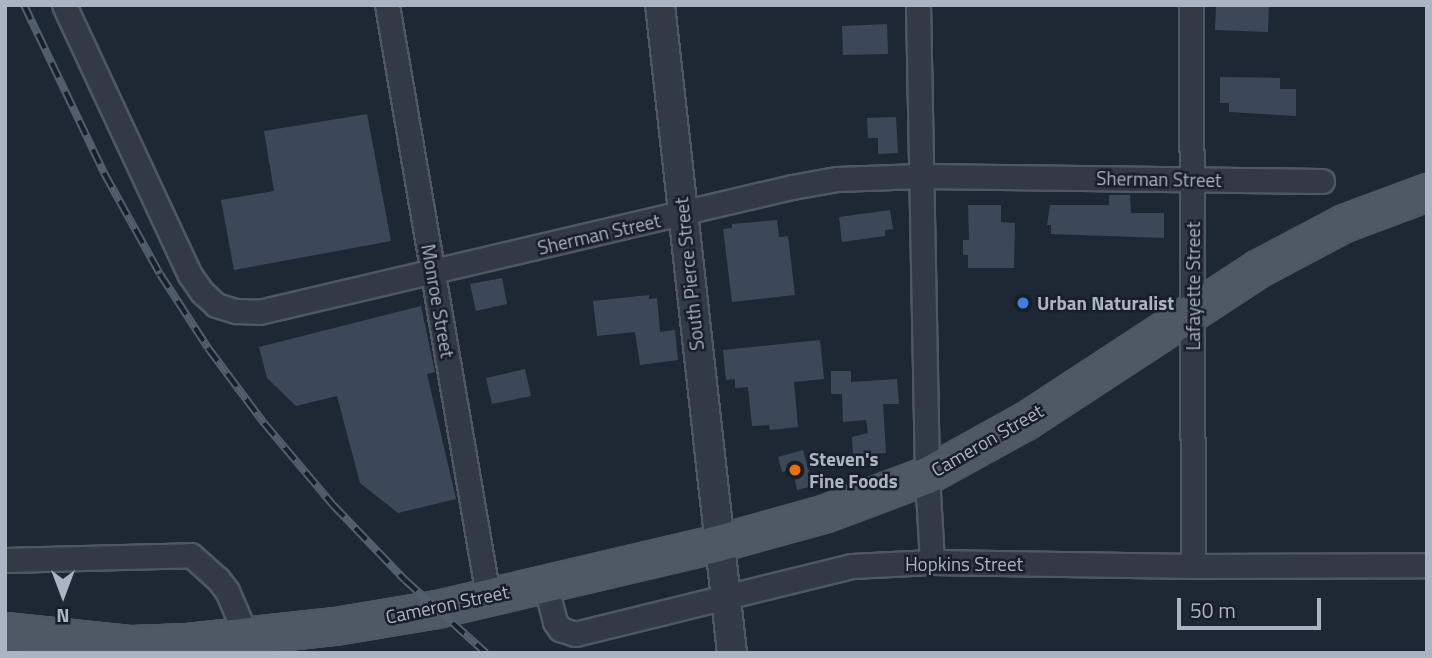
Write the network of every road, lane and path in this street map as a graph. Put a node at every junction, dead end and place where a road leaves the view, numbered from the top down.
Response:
1 (64, 5) edge
2 (387, 5) edge
3 (660, 5) edge
4 (918, 5) edge
5 (1191, 5) edge
6 (921, 176) junction
7 (1193, 180) junction
8 (1322, 181) dead end
9 (1427, 192) edge
10 (683, 215) junction
11 (433, 272) junction
12 (1192, 310) junction
13 (927, 475) junction
14 (718, 543) junction
15 (5, 560) edge
16 (932, 562) junction
17 (1427, 565) edge
18 (1193, 566) junction
19 (545, 583) junction
20 (488, 596) junction
21 (724, 597) junction
22 (5, 631) edge
23 (247, 637) junction
24 (732, 653) edge

1 - 11 street, Sherman Street
2 - 11 street, Monroe Street
3 - 10 street, South Pierce Street
4 - 6 street
5 - 7 street, Lafayette Street
6 - 7 street, Sherman Street
6 - 10 street, Sherman Street
6 - 13 street
7 - 8 street, Sherman Street
7 - 12 street, Lafayette Street
9 - 12 main road, Cameron Street
10 - 11 street, Sherman Street
10 - 14 street, South Pierce Street
11 - 20 street, Monroe Street
12 - 13 main road, Cameron Street
12 - 18 street, Lafayette Street
13 - 14 main road, Cameron Street
13 - 16 street
14 - 19 main road, Cameron Street
14 - 21 street, South Pierce Street
15 - 23 street
16 - 18 street, Hopkins Street
16 - 21 street, Hopkins Street
17 - 18 street, Hopkins Street
19 - 20 main road, Cameron Street
19 - 21 street, Hopkins Street
20 - 23 main road, Cameron Street
21 - 24 street, South Pierce Street
22 - 23 main road, Cameron Street

